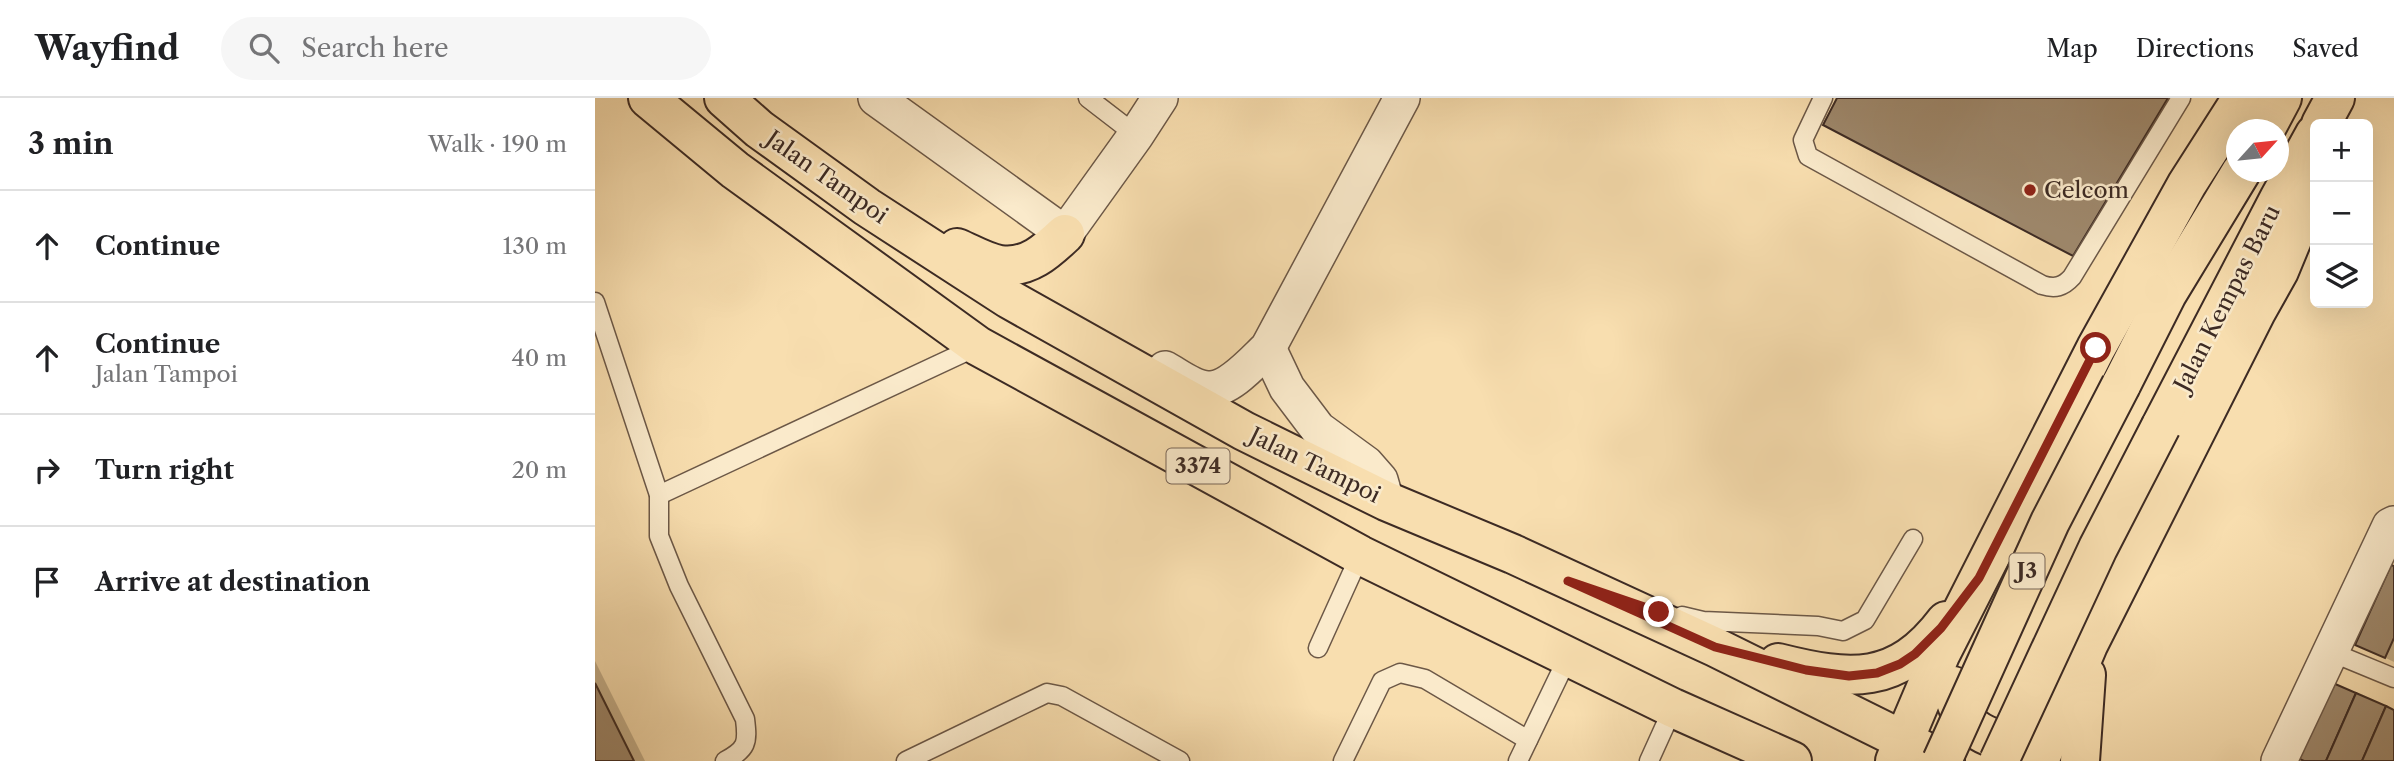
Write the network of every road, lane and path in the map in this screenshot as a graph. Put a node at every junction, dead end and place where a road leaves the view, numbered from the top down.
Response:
1 (648, 98) edge
2 (724, 98) edge
3 (876, 98) edge
4 (1088, 98) edge
5 (1160, 98) edge
6 (1402, 98) edge
7 (1823, 98) edge
8 (2181, 98) edge
9 (2242, 98) edge
10 (2282, 98) edge
11 (2336, 98) edge
12 (2351, 98) edge
13 (2271, 119) edge
14 (2324, 119) edge
15 (2342, 119) edge
16 (1136, 135) junction
17 (2310, 143) edge
18 (2235, 182) edge
19 (2310, 196) edge
20 (867, 206) junction
21 (1065, 234) junction
22 (1009, 299) junction
23 (595, 302) edge
24 (978, 346) junction
25 (1268, 348) junction
26 (659, 495) junction
27 (1386, 501) junction
28 (2394, 524) edge
29 (1913, 539) dead end
30 (1360, 555) junction
31 (1979, 578) junction
32 (1568, 581) junction
33 (2088, 645) junction
34 (1715, 647) junction
35 (1318, 648) dead end
36 (2331, 652) junction
37 (1940, 655) junction
38 (1568, 657) junction
39 (2394, 678) edge
40 (1684, 714) junction
41 (2055, 724) junction
42 (1528, 740) junction
43 (1899, 751) edge
44 (725, 761) edge
45 (906, 761) edge
46 (1180, 761) edge
47 (1343, 761) edge
48 (1518, 761) edge
49 (1649, 761) edge
50 (1748, 761) edge
51 (1792, 761) edge
52 (1944, 761) edge
53 (1999, 761) edge
54 (2039, 761) edge
55 (2080, 761) edge
56 (2279, 761) edge

1 - 24 main road, Jalan Tampoi / 3374
2 - 20 main road, Jalan Tampoi / 3374
3 - 21 street
4 - 16 lane
5 - 16 street
6 - 25 street
7 - 8 lane
9 - 31 main road
10 - 13 main road
11 - 14 main road
12 - 15 main road
16 - 21 street
17 - 53 main road, Jalan Kempas Baru / J3, bridge
18 - 52 main road, Jalan Kempas Baru / J3, bridge
19 - 33 main road
20 - 21 main road
20 - 22 main road, Jalan Tampoi / 3374
22 - 25 street
22 - 27 main road, Jalan Tampoi / 3374
23 - 26 lane
24 - 26 lane
24 - 30 main road, Jalan Tampoi / 3374
25 - 27 street
26 - 44 lane
27 - 32 main road, Jalan Tampoi / 3374
28 - 36 street
29 - 32 lane
30 - 35 lane
30 - 38 main road, Jalan Tampoi / 3374
31 - 34 main road
31 - 37 main road
32 - 34 main road, Jalan Tampoi / 3374
33 - 41 main road
33 - 55 main road
34 - 43 main road, Jalan Tampoi / 3374
36 - 39 lane
36 - 56 street
37 - 41 main road
37 - 43 main road
38 - 40 main road, Jalan Tampoi / 3374
38 - 42 lane
40 - 49 lane
40 - 50 main road
40 - 51 main road, Jalan Tampoi / 3374
41 - 54 main road
42 - 47 lane
42 - 48 lane
43 - 52 main road, Jalan Tampoi / 3374
45 - 46 lane

